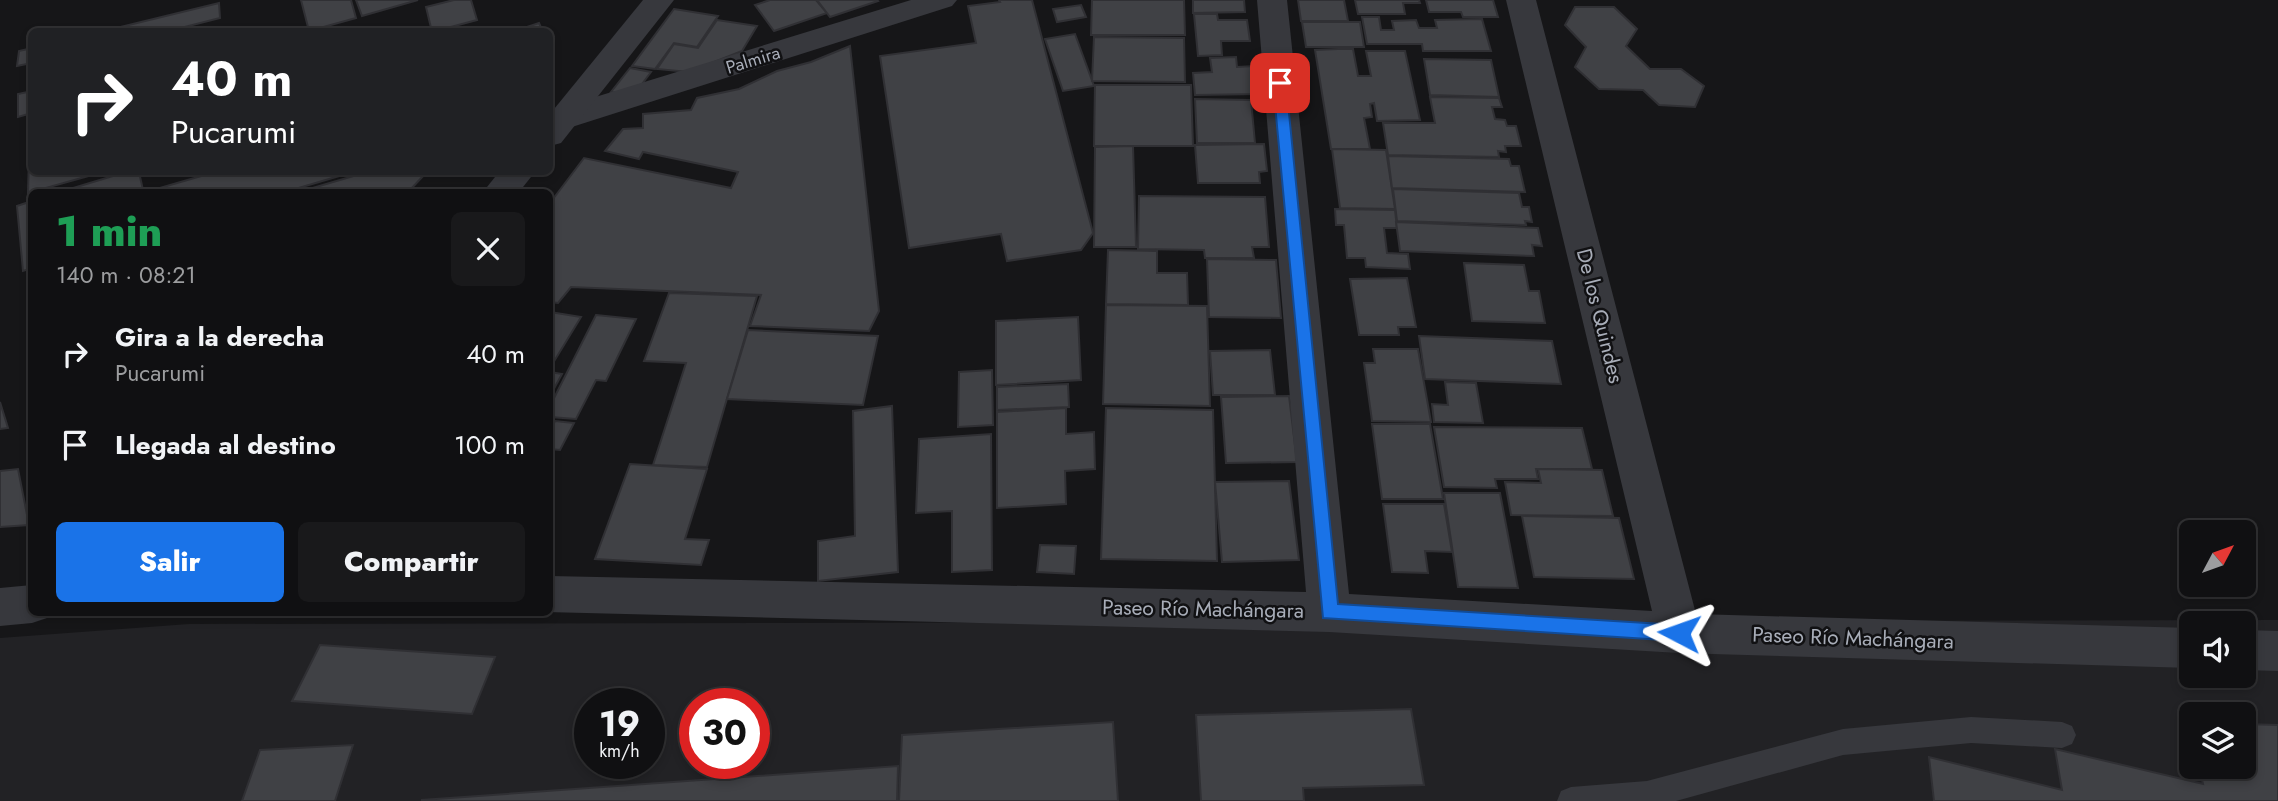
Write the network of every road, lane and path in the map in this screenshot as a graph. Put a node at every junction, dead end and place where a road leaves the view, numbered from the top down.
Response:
1 (659, 0) edge
2 (942, 0) edge
3 (1272, 0) edge
4 (1521, 0) edge
5 (556, 127) edge
6 (515, 175) edge
7 (503, 189) edge
8 (553, 595) edge
9 (28, 604) edge
10 (0, 607) edge
11 (1329, 612) junction
12 (1679, 633) junction
13 (2179, 648) edge
14 (2256, 649) edge
15 (2278, 650) edge
16 (2062, 735) dead end
17 (1571, 801) edge

1 - 5 street
2 - 5 street, Palmira
3 - 11 street
4 - 12 street, De los Quindes
6 - 7 street
8 - 11 street, Paseo Río Machángara
9 - 10 street
11 - 12 street, Paseo Río Machángara
12 - 13 street, Paseo Río Machángara
14 - 15 street
16 - 17 lane

